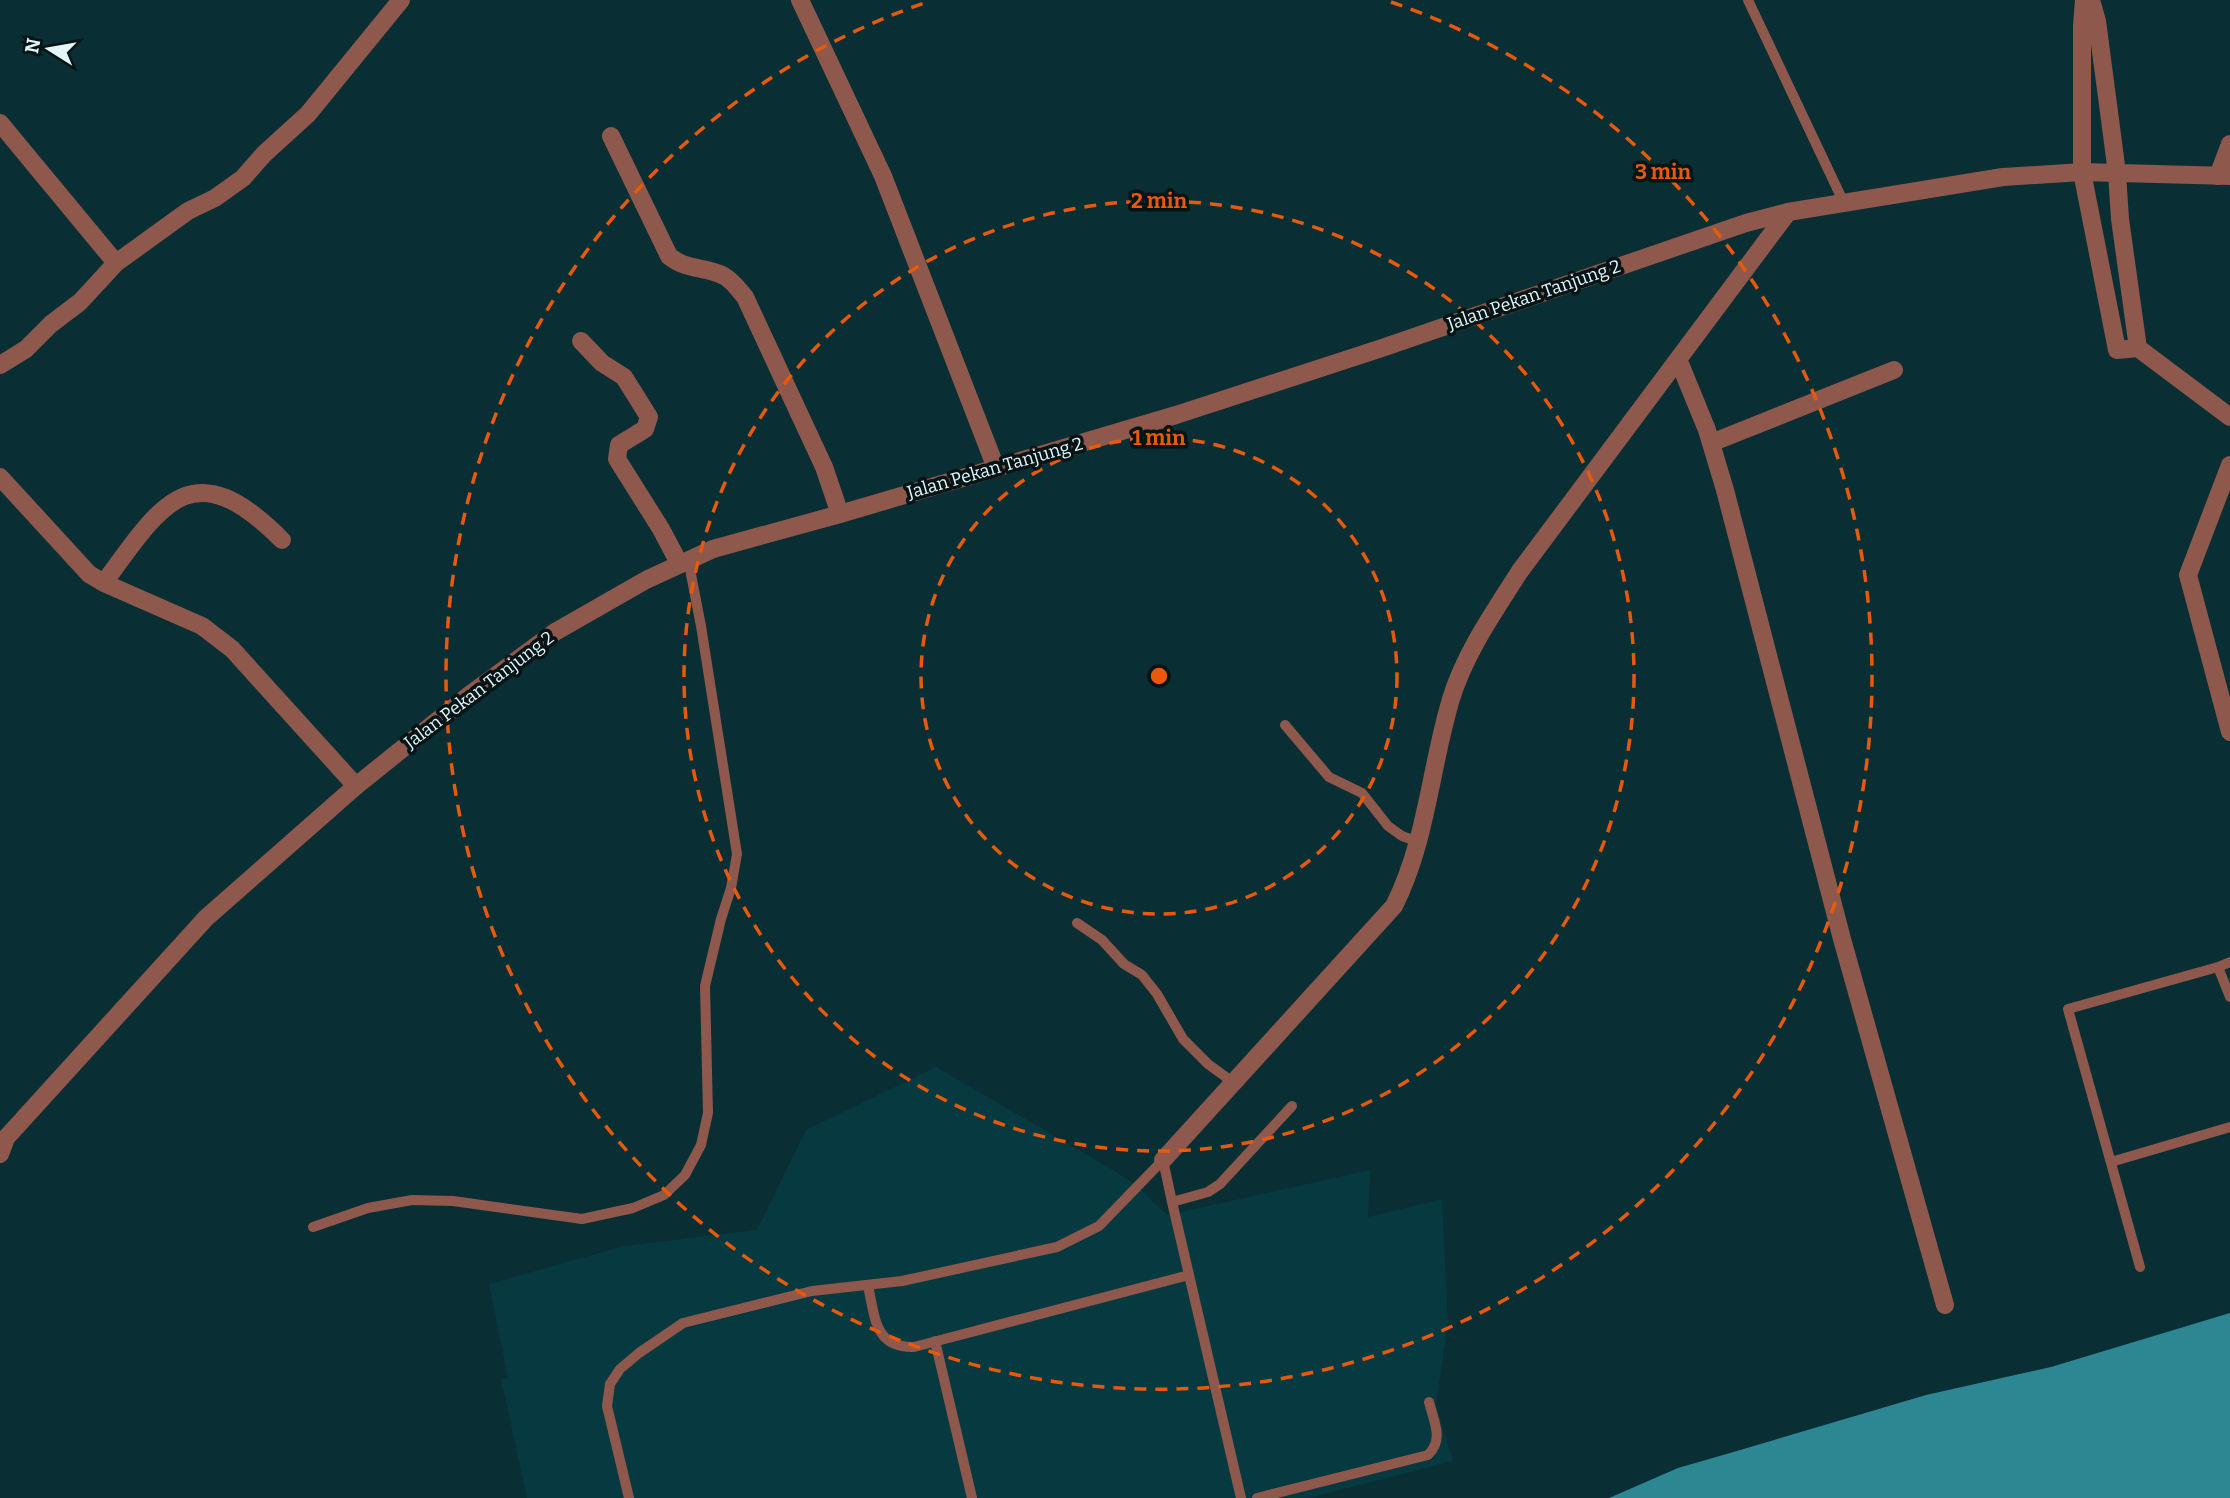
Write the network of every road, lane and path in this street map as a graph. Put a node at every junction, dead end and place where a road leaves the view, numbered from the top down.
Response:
1 (401, 0) edge
2 (800, 0) edge
3 (1748, 0) edge
4 (2084, 0) edge
5 (2091, 0) edge
6 (0, 123) edge
7 (611, 135) dead end
8 (2230, 144) edge
9 (2082, 172) junction
10 (2117, 173) junction
11 (2224, 176) edge
12 (1844, 203) junction
13 (1788, 212) junction
14 (117, 263) junction
15 (581, 341) dead end
16 (2138, 348) junction
17 (1678, 359) junction
18 (0, 365) edge
19 (1894, 370) dead end
20 (2230, 417) edge
21 (1711, 443) junction
22 (2230, 465) edge
23 (996, 468) junction
24 (0, 477) edge
25 (840, 514) junction
26 (282, 540) dead end
27 (684, 561) junction
28 (104, 583) junction
29 (2224, 691) edge
30 (1285, 724) dead end
31 (2230, 732) edge
32 (356, 786) junction
33 (1419, 842) junction
34 (1077, 923) dead end
35 (2230, 962) edge
36 (2218, 967) junction
37 (2230, 997) edge
38 (1234, 1083) junction
39 (1292, 1106) dead end
40 (2230, 1127) edge
41 (0, 1154) edge
42 (1163, 1160) junction
43 (2110, 1161) junction
44 (1172, 1202) junction
45 (313, 1227) dead end
46 (2140, 1267) dead end
47 (1189, 1275) junction
48 (868, 1286) junction
49 (1945, 1305) dead end
50 (935, 1341) junction
51 (1429, 1402) dead end
52 (629, 1498) edge
53 (972, 1498) edge
54 (1241, 1498) edge
55 (1257, 1498) edge

1 - 14 street
2 - 23 street
3 - 12 lane
4 - 9 street
5 - 10 street
6 - 14 street
7 - 25 street
8 - 11 street
9 - 10 street, Jalan Pekan Tanjung 2
9 - 12 street, Jalan Pekan Tanjung 2
9 - 16 street
10 - 11 street, Jalan Pekan Tanjung 2
10 - 16 street
12 - 13 street, Jalan Pekan Tanjung 2
13 - 17 street
13 - 23 street, Jalan Pekan Tanjung 2
14 - 18 street
15 - 27 street
16 - 20 street
17 - 21 street
17 - 33 street
19 - 21 street
21 - 49 street
22 - 29 street
23 - 25 street, Jalan Pekan Tanjung 2
24 - 28 street
25 - 27 street, Jalan Pekan Tanjung 2
26 - 28 street
27 - 32 street, Jalan Pekan Tanjung 2
27 - 45 lane
28 - 32 street
29 - 31 street
30 - 33 lane
32 - 41 street, Jalan Pekan Tanjung 2
33 - 38 street
34 - 38 lane
35 - 36 lane
36 - 37 lane
36 - 43 lane
38 - 42 street
39 - 44 lane
40 - 43 lane
42 - 44 lane
42 - 48 lane
43 - 46 lane
44 - 47 lane
47 - 50 lane
47 - 54 lane
48 - 50 lane
48 - 52 lane
50 - 53 lane
51 - 55 lane

